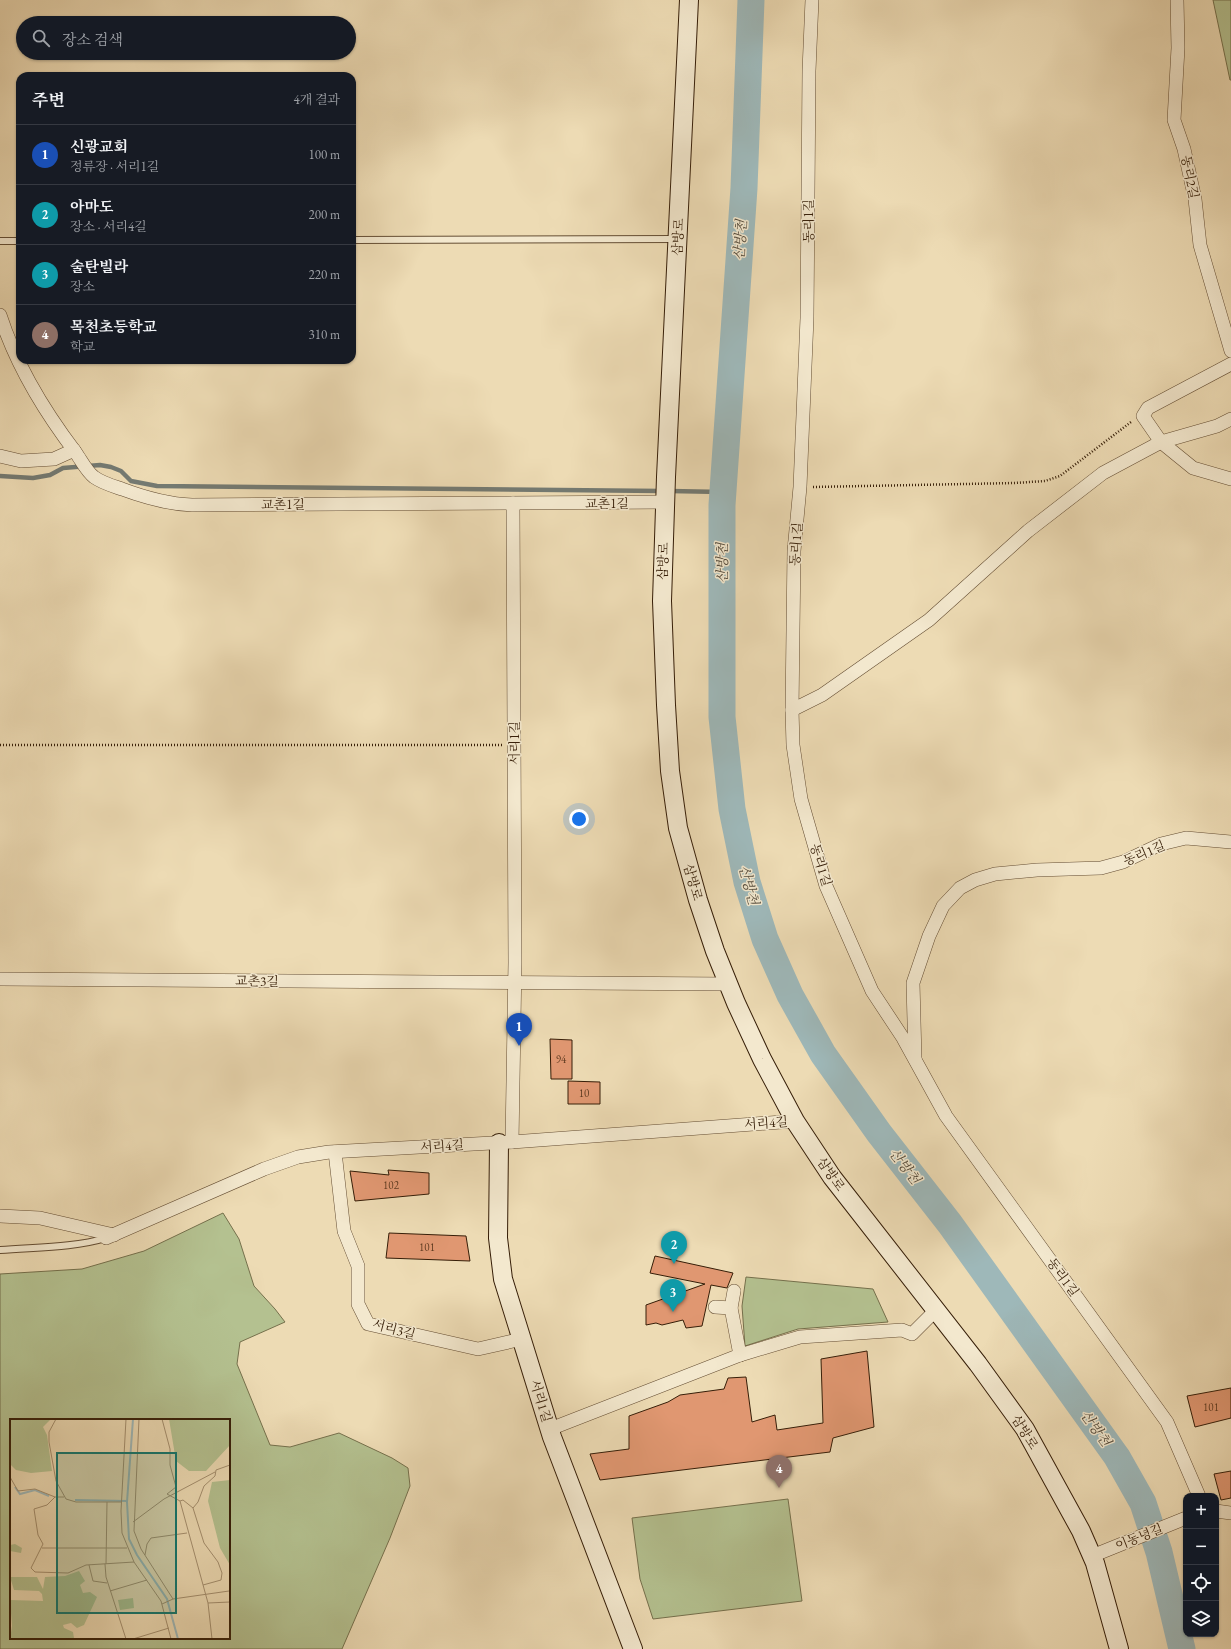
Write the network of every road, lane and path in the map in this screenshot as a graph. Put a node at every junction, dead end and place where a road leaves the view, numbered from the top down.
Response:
1 (689, 0) edge
2 (812, 0) edge
3 (1177, 0) edge
4 (678, 239) junction
5 (356, 240) edge
6 (16, 241) edge
7 (0, 242) edge
8 (0, 316) edge
9 (1231, 351) edge
10 (16, 353) edge
11 (21, 364) edge
12 (1231, 364) edge
13 (1143, 416) junction
14 (1231, 419) edge
15 (1161, 442) junction
16 (76, 454) junction
17 (0, 456) edge
18 (1231, 479) edge
19 (800, 487) junction
20 (665, 502) junction
21 (513, 503) junction
22 (792, 710) junction
23 (0, 745) edge
24 (514, 745) junction
25 (1231, 842) edge
26 (0, 979) edge
27 (514, 983) junction
28 (728, 984) junction
29 (916, 1063) junction
30 (795, 1121) junction
31 (505, 1142) junction
32 (335, 1152) junction
33 (0, 1216) edge
34 (110, 1237) junction
35 (0, 1250) edge
36 (734, 1292) dead end
37 (715, 1307) dead end
38 (731, 1308) junction
39 (936, 1310) junction
40 (522, 1339) junction
41 (740, 1355) junction
42 (550, 1429) junction
43 (1198, 1493) edge
44 (1219, 1511) edge
45 (1231, 1513) edge
46 (1183, 1519) edge
47 (1092, 1556) junction
48 (633, 1649) edge
49 (1119, 1649) edge

1 - 4 street, 삼방로
2 - 19 street, 동리1길
3 - 9 street, 동리2길
4 - 5 lane
4 - 20 street, 삼방로
6 - 7 lane
8 - 10 street, 교촌1길
11 - 16 street, 교촌1길
12 - 13 street
13 - 15 street
13 - 19 path
14 - 15 street
15 - 18 street
15 - 22 street
16 - 17 street
16 - 21 street, 교촌1길
19 - 22 street, 동리1길
20 - 21 street, 교촌1길
20 - 28 street, 삼방로
21 - 24 street, 서리1길
22 - 29 street, 동리1길
23 - 24 path
24 - 27 street, 서리1길
25 - 29 street, 동리1길
26 - 27 street, 교촌3길
27 - 28 street
27 - 31 street, 서리1길
28 - 30 street, 삼방로
29 - 43 street, 동리1길
30 - 31 street, 서리4길
30 - 39 street, 삼방로
31 - 32 street, 서리4길
31 - 40 street, 서리1길
32 - 34 street, 서리4길
32 - 40 street, 서리3길
33 - 34 street
34 - 35 lane
36 - 38 street
37 - 38 street
38 - 41 street
39 - 41 street
39 - 47 street, 삼방로
40 - 42 street, 서리1길
41 - 42 street
42 - 48 street, 서리1길
44 - 45 street
46 - 47 street, 이동녕길
47 - 49 street, 삼방로

